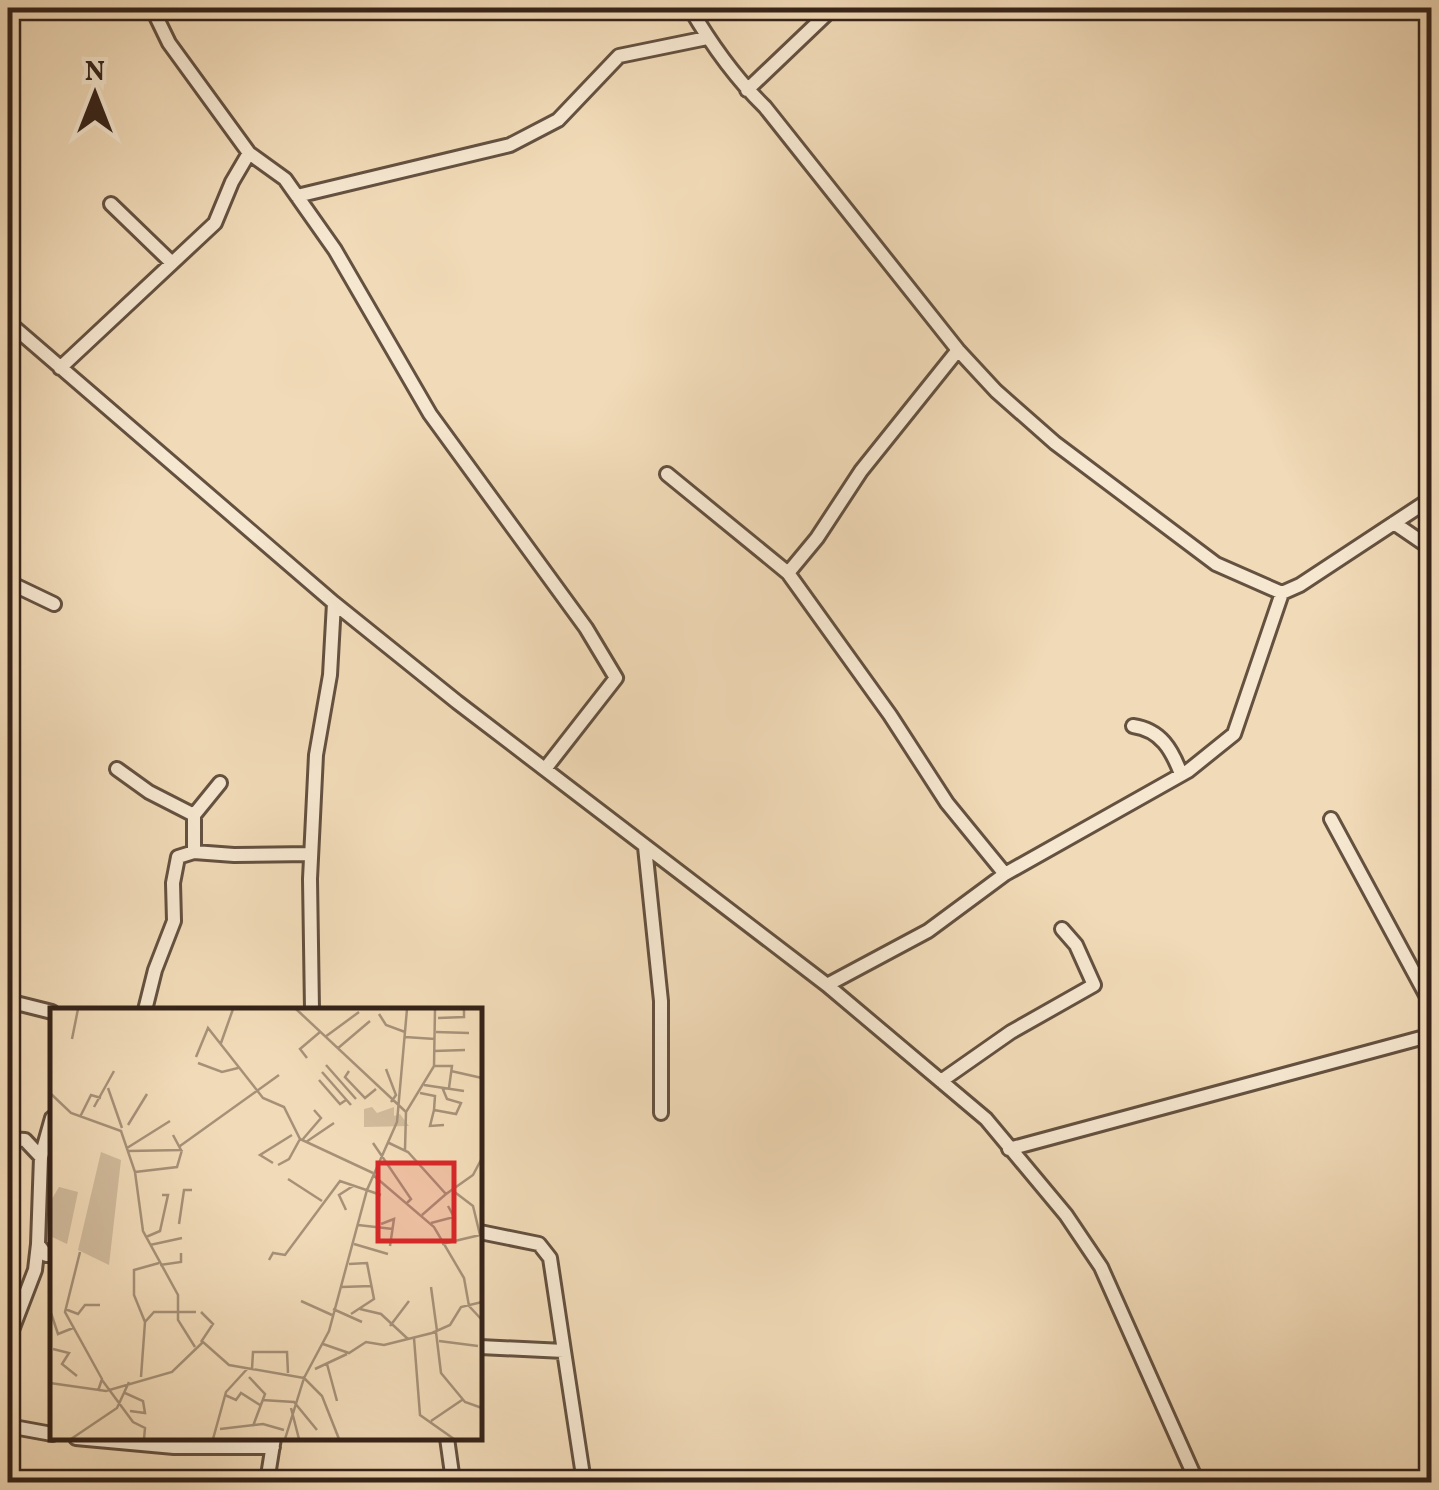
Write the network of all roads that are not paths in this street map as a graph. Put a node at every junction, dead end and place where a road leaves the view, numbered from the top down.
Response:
1 (152, 8) edge
2 (690, 8) edge
3 (833, 8) edge
4 (707, 38) junction
5 (748, 90) junction
6 (249, 153) junction
7 (297, 196) junction
8 (110, 204) dead end
9 (172, 263) junction
10 (8, 322) edge
11 (958, 350) junction
12 (60, 368) junction
13 (667, 474) dead end
14 (1432, 498) edge
15 (1394, 523) junction
16 (1432, 549) edge
17 (788, 573) junction
18 (8, 582) edge
19 (1282, 593) junction
20 (334, 603) junction
21 (54, 604) dead end
22 (1133, 726) dead end
23 (117, 769) dead end
24 (544, 770) junction
25 (1181, 774) junction
26 (220, 783) dead end
27 (194, 815) junction
28 (1331, 819) dead end
29 (644, 846) junction
30 (194, 852) junction
31 (312, 854) junction
32 (1005, 874) junction
33 (1062, 929) dead end
34 (827, 985) junction
35 (8, 1001) edge
36 (1432, 1006) edge
37 (146, 1008) edge
38 (312, 1008) edge
39 (50, 1012) edge
40 (1432, 1035) edge
41 (941, 1081) junction
42 (661, 1113) dead end
43 (50, 1124) edge
44 (50, 1127) edge
45 (8, 1139) edge
46 (25, 1140) junction
47 (1009, 1148) junction
48 (42, 1156) junction
49 (482, 1232) edge
50 (38, 1244) junction
51 (50, 1256) edge
52 (482, 1347) edge
53 (564, 1350) junction
54 (8, 1379) edge
55 (8, 1426) edge
56 (50, 1434) edge
57 (98, 1440) edge
58 (447, 1440) edge
59 (274, 1442) edge
60 (453, 1481) edge
61 (267, 1482) edge
62 (584, 1482) edge
63 (1196, 1482) edge

1 - 6 street
2 - 4 street
3 - 5 street
4 - 5 street
4 - 7 street
5 - 11 street
6 - 7 street
6 - 9 street
7 - 24 street
8 - 9 street
9 - 12 street
10 - 12 street
11 - 17 street
11 - 19 street
12 - 20 street
13 - 17 street
14 - 15 street
15 - 16 street
15 - 19 street
17 - 32 street
18 - 21 street
19 - 25 street
20 - 24 street
20 - 31 street
22 - 25 street
23 - 27 street
24 - 29 street
25 - 32 street
26 - 27 street
27 - 30 street
28 - 36 street
29 - 34 street
29 - 42 street
30 - 31 street
30 - 37 street
31 - 38 street
32 - 34 street
33 - 41 street
34 - 41 street
35 - 39 street
40 - 47 street
41 - 47 street
43 - 46 street
44 - 48 street
45 - 46 street
46 - 48 street
47 - 63 street
48 - 50 street
49 - 53 street
50 - 51 street
50 - 54 street
52 - 53 street
53 - 62 street
55 - 56 street
57 - 59 street
58 - 60 street
59 - 61 street

